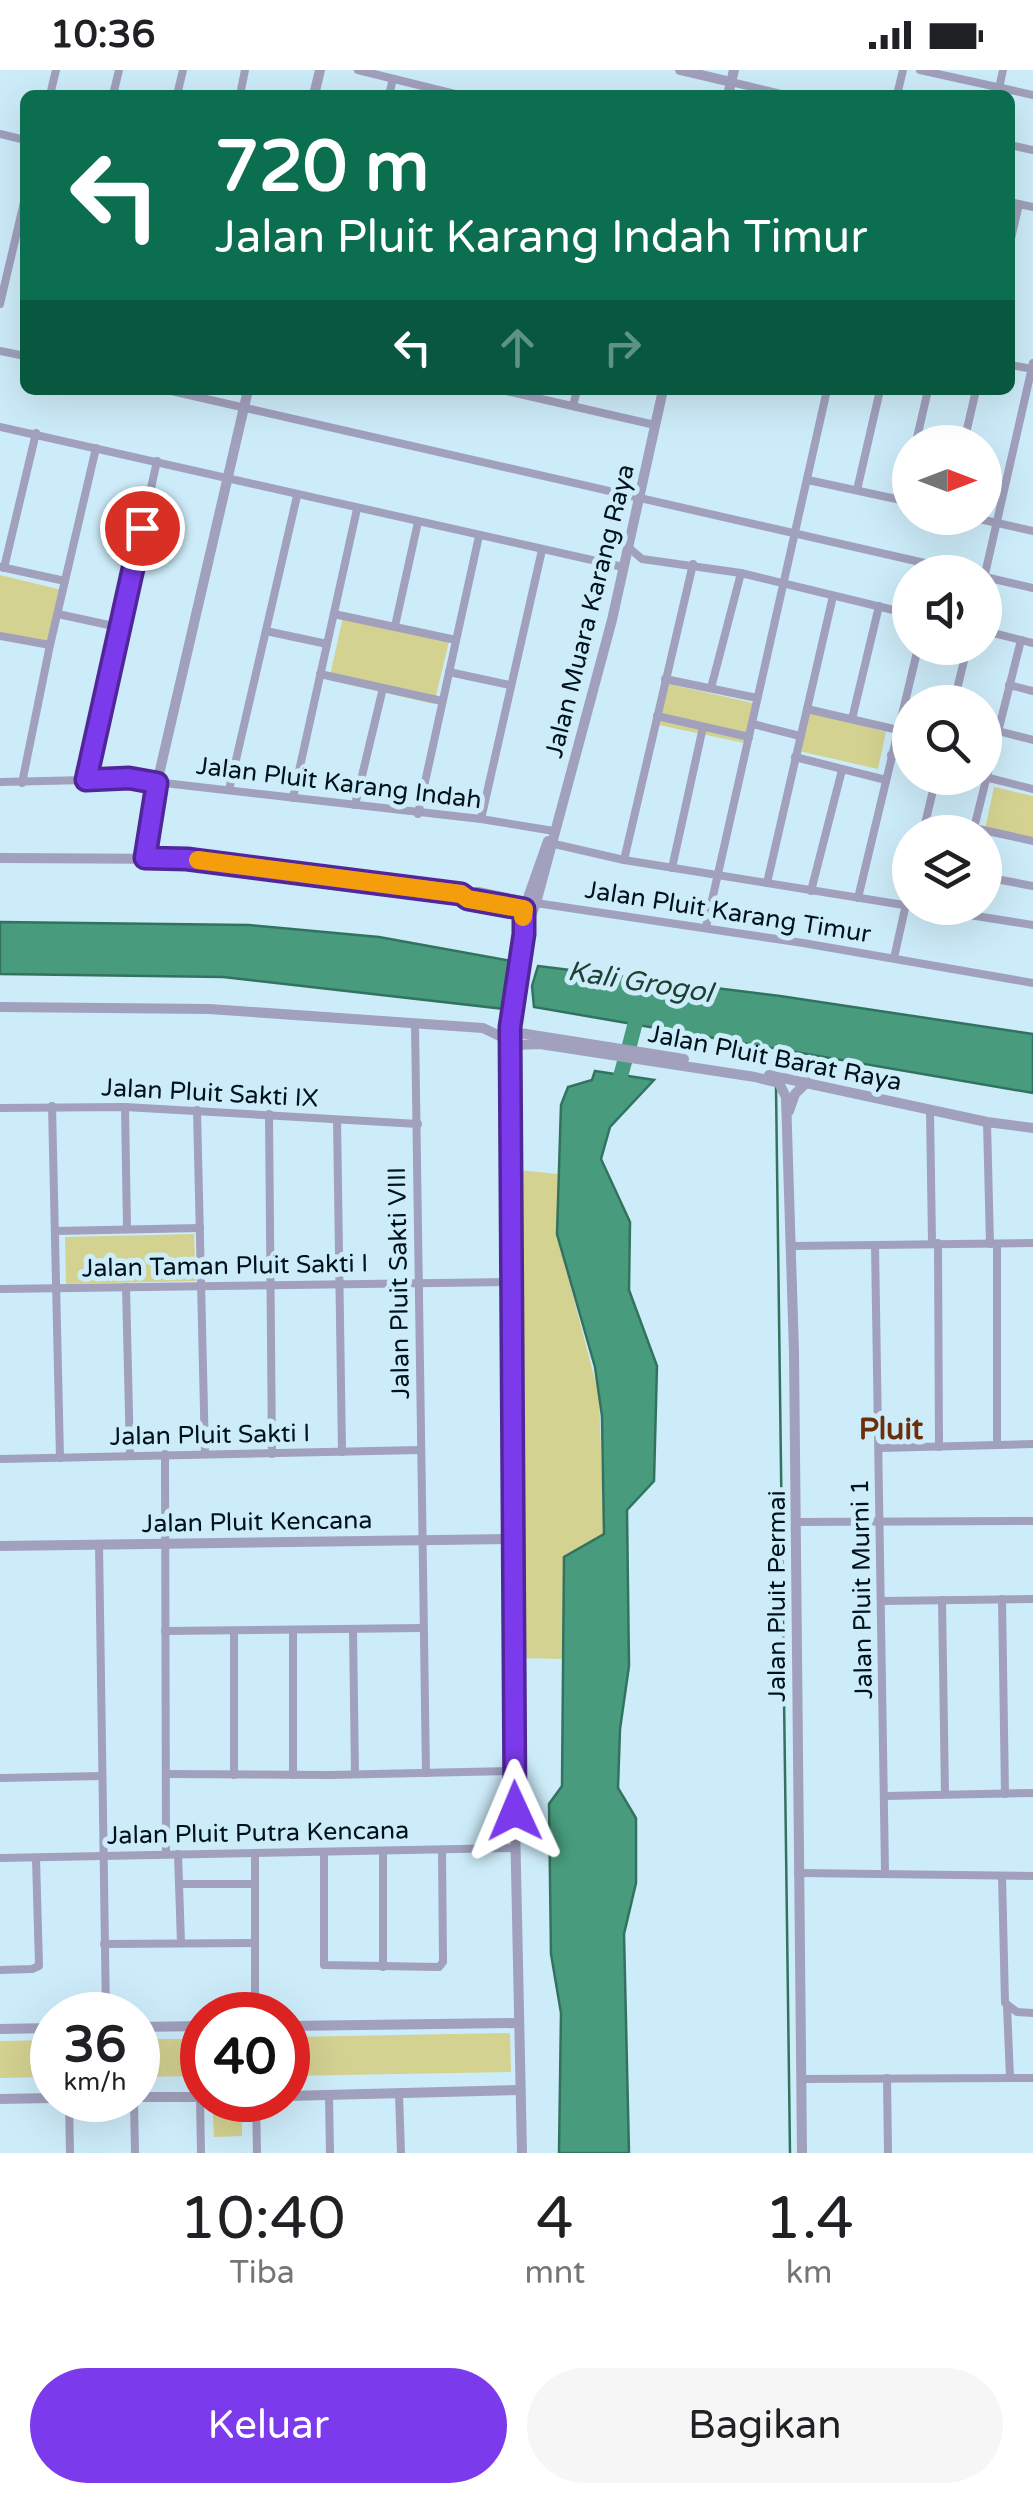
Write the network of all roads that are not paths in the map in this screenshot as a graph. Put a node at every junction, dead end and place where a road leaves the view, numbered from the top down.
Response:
1 (358, 70) edge
2 (680, 70) edge
3 (734, 70) edge
4 (920, 70) edge
5 (1003, 70) edge
6 (950, 73) edge
7 (393, 79) junction
8 (731, 82) junction
9 (999, 88) junction
10 (390, 90) edge
11 (438, 90) edge
12 (729, 90) edge
13 (764, 90) edge
14 (1009, 90) edge
15 (20, 219) edge
16 (0, 304) edge
17 (1032, 367) edge
18 (187, 395) edge
19 (247, 395) edge
20 (526, 395) edge
21 (576, 395) edge
22 (661, 395) edge
23 (826, 395) edge
24 (879, 395) edge
25 (927, 395) edge
26 (975, 395) edge
27 (573, 406) junction
28 (244, 409) junction
29 (655, 425) junction
30 (920, 425) edge
31 (968, 425) edge
32 (0, 427) edge
33 (36, 434) junction
34 (96, 448) junction
35 (157, 462) junction
36 (229, 478) junction
37 (808, 480) junction
38 (857, 490) junction
39 (297, 496) junction
40 (639, 498) junction
41 (892, 498) edge
42 (1002, 501) edge
43 (357, 508) junction
44 (418, 522) junction
45 (1002, 524) edge
46 (1033, 531) edge
47 (795, 534) junction
48 (479, 536) junction
49 (628, 547) junction
50 (542, 550) junction
51 (892, 556) edge
52 (693, 564) junction
53 (624, 567) junction
54 (2, 568) edge
55 (740, 573) junction
56 (1002, 580) edge
57 (65, 582) junction
58 (785, 584) junction
59 (1033, 588) edge
60 (833, 596) junction
61 (879, 606) junction
62 (892, 609) edge
63 (58, 614) junction
64 (334, 614) junction
65 (396, 626) junction
66 (118, 627) junction
67 (266, 631) junction
68 (1002, 635) edge
69 (0, 636) edge
70 (456, 640) junction
71 (1021, 640) junction
72 (1033, 642) edge
73 (327, 644) junction
74 (50, 645) junction
75 (449, 672) junction
76 (320, 674) junction
77 (666, 680) junction
78 (510, 685) junction
79 (1009, 685) junction
80 (383, 688) junction
81 (711, 688) junction
82 (1033, 691) edge
83 (757, 698) junction
84 (442, 701) junction
85 (807, 709) junction
86 (1002, 714) edge
87 (657, 716) junction
88 (852, 719) junction
89 (752, 724) junction
90 (703, 727) junction
91 (892, 729) edge
92 (1002, 732) edge
93 (800, 736) junction
94 (750, 737) junction
95 (1033, 740) edge
96 (892, 755) edge
97 (795, 758) junction
98 (842, 770) junction
99 (86, 780) junction
100 (886, 780) junction
101 (1002, 781) edge
102 (0, 782) edge
103 (22, 783) junction
104 (157, 783) junction
105 (1033, 788) edge
106 (229, 790) junction
107 (293, 798) junction
108 (355, 805) junction
109 (418, 814) junction
110 (481, 819) junction
111 (1002, 835) edge
112 (550, 839) junction
113 (1033, 841) edge
114 (0, 858) edge
115 (145, 858) junction
116 (624, 860) junction
117 (672, 868) junction
118 (717, 876) junction
119 (1002, 880) edge
120 (767, 883) junction
121 (1033, 886) edge
122 (811, 890) junction
123 (858, 898) junction
124 (892, 903) edge
125 (528, 905) junction
126 (1002, 919) edge
127 (903, 925) edge
128 (1033, 925) edge
129 (706, 928) junction
130 (894, 958) junction
131 (1033, 983) edge
132 (0, 1007) edge
133 (511, 1019) junction
134 (416, 1025) junction
135 (483, 1028) junction
136 (545, 1041) junction
137 (510, 1046) junction
138 (581, 1046) junction
139 (807, 1082) junction
140 (52, 1106) junction
141 (125, 1107) junction
142 (0, 1108) edge
143 (197, 1110) junction
144 (930, 1110) junction
145 (788, 1112) junction
146 (269, 1114) junction
147 (337, 1120) junction
148 (987, 1122) junction
149 (418, 1124) junction
150 (1033, 1128) edge
151 (200, 1228) junction
152 (127, 1229) junction
153 (56, 1231) junction
154 (935, 1243) junction
155 (1033, 1243) edge
156 (994, 1244) junction
157 (875, 1245) junction
158 (792, 1246) junction
159 (510, 1282) junction
160 (341, 1284) junction
161 (419, 1284) junction
162 (270, 1285) junction
163 (201, 1286) junction
164 (126, 1287) junction
165 (56, 1288) junction
166 (0, 1289) edge
167 (1033, 1444) edge
168 (997, 1445) junction
169 (939, 1447) junction
170 (880, 1448) junction
171 (422, 1450) junction
172 (342, 1452) junction
173 (164, 1454) junction
174 (204, 1454) junction
175 (272, 1454) junction
176 (130, 1456) junction
177 (60, 1458) junction
178 (0, 1459) edge
179 (796, 1522) junction
180 (880, 1522) junction
181 (1033, 1522) edge
182 (514, 1539) junction
183 (422, 1540) junction
184 (165, 1543) junction
185 (99, 1544) junction
186 (0, 1546) edge
187 (1002, 1598) junction
188 (1033, 1599) edge
189 (942, 1600) junction
190 (883, 1601) junction
191 (422, 1628) junction
192 (234, 1630) junction
193 (293, 1630) junction
194 (353, 1630) junction
195 (165, 1632) junction
196 (514, 1770) junction
197 (426, 1773) junction
198 (166, 1774) junction
199 (355, 1774) junction
200 (234, 1775) junction
201 (102, 1776) junction
202 (293, 1776) junction
203 (0, 1778) edge
204 (945, 1794) junction
205 (1005, 1794) junction
206 (1033, 1794) edge
207 (886, 1796) junction
208 (516, 1848) junction
209 (442, 1850) junction
210 (382, 1851) junction
211 (324, 1852) junction
212 (256, 1853) junction
213 (166, 1854) junction
214 (178, 1854) junction
215 (103, 1856) junction
216 (0, 1858) edge
217 (36, 1858) junction
218 (885, 1872) junction
219 (798, 1873) junction
220 (1002, 1876) junction
221 (1033, 1876) edge
222 (180, 1884) junction
223 (255, 1884) junction
224 (181, 1943) junction
225 (255, 1943) junction
226 (104, 1944) junction
227 (383, 1967) junction
228 (0, 1970) edge
229 (105, 1992) edge
230 (256, 1992) edge
231 (1007, 2006) junction
232 (1033, 2012) edge
233 (519, 2023) junction
234 (310, 2026) edge
235 (30, 2028) edge
236 (0, 2029) edge
237 (888, 2078) junction
238 (1010, 2078) junction
239 (1033, 2078) edge
240 (800, 2079) junction
241 (520, 2090) junction
242 (399, 2094) junction
243 (310, 2095) edge
244 (329, 2095) junction
245 (0, 2098) edge
246 (30, 2098) edge
247 (69, 2122) edge
248 (136, 2122) edge
249 (201, 2122) edge
250 (256, 2122) edge
251 (70, 2153) edge
252 (136, 2153) edge
253 (201, 2153) edge
254 (257, 2153) edge
255 (330, 2153) edge
256 (401, 2153) edge
257 (522, 2153) edge
258 (802, 2153) edge
259 (888, 2153) edge

1 - 7 street
2 - 8 street
3 - 8 street
4 - 6 street
5 - 9 street
6 - 9 street
7 - 10 street
7 - 11 street
8 - 12 street
8 - 13 street
9 - 14 street
15 - 16 street
17 - 42 street
18 - 28 street
19 - 28 street
20 - 27 street
21 - 27 street
22 - 29 street, Jalan Muara Karang Raya
23 - 37 street
24 - 38 street
25 - 30 street
26 - 31 street
27 - 29 street
28 - 36 street
28 - 40 street
29 - 40 street, Jalan Muara Karang Raya
32 - 33 street
33 - 34 street
33 - 54 street
34 - 35 street
34 - 57 street
35 - 36 street
35 - 66 street
36 - 39 street
36 - 104 street
37 - 38 street
37 - 47 street
38 - 41 street
39 - 43 street
39 - 67 street
40 - 47 street
40 - 49 street, Jalan Muara Karang Raya
43 - 44 street
43 - 64 street
44 - 48 street
44 - 65 street
45 - 46 street
47 - 51 street
47 - 58 street
48 - 50 street
48 - 70 street
49 - 52 street
49 - 53 street, Jalan Muara Karang Raya
50 - 53 street
50 - 78 street
52 - 55 street
52 - 77 street
53 - 112 street, Jalan Muara Karang Raya
54 - 57 street
55 - 58 street
55 - 81 street
56 - 59 street
57 - 63 street
58 - 60 street
58 - 83 street
60 - 61 street
60 - 85 street
61 - 62 street
61 - 88 street
63 - 66 street
63 - 74 street
64 - 65 street
64 - 73 street
65 - 70 street
66 - 99 street
67 - 73 street
67 - 106 street
68 - 71 street
69 - 74 street
70 - 75 street
71 - 72 street
71 - 79 street
73 - 76 street
74 - 103 street
75 - 78 street
75 - 84 street
76 - 80 street
76 - 107 street
77 - 81 street
77 - 87 street
78 - 110 street
79 - 82 street
79 - 86 street
80 - 84 street
80 - 108 street
81 - 83 street
83 - 89 street
84 - 109 street
85 - 88 street
85 - 93 street
87 - 90 street
87 - 116 street
88 - 91 street
89 - 93 street
89 - 94 street
90 - 94 street
90 - 117 street
92 - 95 street
93 - 97 street
94 - 118 street
96 - 100 street
97 - 98 street
97 - 120 street
98 - 100 street
98 - 122 street
99 - 103 street, Jalan Pluit Karang Indah
99 - 104 street, Jalan Pluit Karang Indah
100 - 123 street
101 - 105 street
102 - 103 street, Jalan Pluit Karang Indah
104 - 106 street, Jalan Pluit Karang Indah
104 - 115 street
106 - 107 street, Jalan Pluit Karang Indah
107 - 108 street, Jalan Pluit Karang Indah
108 - 109 street, Jalan Pluit Karang Indah
109 - 110 street, Jalan Pluit Karang Indah
110 - 112 street, Jalan Pluit Karang Indah
111 - 113 street
112 - 116 street, Jalan Pluit Karang Indah
112 - 125 street, Jalan Muara Karang Raya
114 - 115 street
115 - 125 street
116 - 117 street, Jalan Pluit Karang Indah
117 - 118 street, Jalan Pluit Karang Indah
118 - 120 street, Jalan Pluit Karang Indah
118 - 129 street
119 - 121 street
120 - 122 street, Jalan Pluit Karang Indah
122 - 123 street, Jalan Pluit Karang Indah
123 - 124 street, Jalan Pluit Karang Indah
125 - 129 street, Jalan Pluit Karang Timur
125 - 133 street, Jalan Muara Karang Raya
126 - 128 street
127 - 130 street
129 - 130 street, Jalan Pluit Karang Timur
130 - 131 street, Jalan Pluit Karang Timur
132 - 134 street
133 - 135 street
133 - 136 street, Jalan Pluit Barat Raya
133 - 137 street, Jalan Muara Karang Raya
134 - 135 street
134 - 149 street, Jalan Pluit Sakti VIII
135 - 137 street
136 - 137 street, Jalan Pluit Barat Raya
136 - 138 street, Jalan Pluit Barat Raya
137 - 159 street, Jalan Muara Karang Raya
138 - 139 street, Jalan Pluit Barat Raya
138 - 145 street, Jalan Pluit Barat Raya
139 - 144 street, Jalan Pluit Barat Raya
139 - 145 street
140 - 141 street, Jalan Pluit Sakti IX
140 - 142 street, Jalan Pluit Sakti IX
140 - 153 street
141 - 143 street, Jalan Pluit Sakti IX
141 - 152 street
143 - 146 street, Jalan Pluit Sakti IX
143 - 151 street
144 - 148 street, Jalan Pluit Barat Raya
144 - 154 street
145 - 158 street, Jalan Pluit Permai
146 - 147 street, Jalan Pluit Sakti IX
146 - 162 street
147 - 149 street, Jalan Pluit Sakti IX
147 - 160 street
148 - 150 street, Jalan Pluit Barat Raya
148 - 156 street
149 - 161 street, Jalan Pluit Sakti VIII
151 - 152 street
151 - 163 street
152 - 153 street
153 - 165 street
154 - 156 street
154 - 157 street
154 - 169 street
155 - 156 street
156 - 168 street
157 - 158 street
157 - 170 street, Jalan Pluit Murni 1
158 - 179 street, Jalan Pluit Permai
159 - 161 street, Jalan Taman Pluit Sakti I
159 - 182 street, Jalan Muara Karang Raya
160 - 161 street, Jalan Taman Pluit Sakti I
160 - 162 street, Jalan Taman Pluit Sakti I
160 - 172 street
161 - 171 street, Jalan Pluit Sakti VIII
162 - 163 street, Jalan Taman Pluit Sakti I
162 - 175 street
163 - 164 street, Jalan Taman Pluit Sakti I
163 - 174 street
164 - 165 street, Jalan Taman Pluit Sakti I
164 - 176 street
165 - 166 street, Jalan Taman Pluit Sakti I
165 - 177 street
167 - 168 street
168 - 169 street
169 - 170 street
170 - 180 street, Jalan Pluit Murni 1
171 - 172 street, Jalan Pluit Sakti I
171 - 183 street, Jalan Pluit Sakti VIII
172 - 175 street, Jalan Pluit Sakti I
173 - 174 street, Jalan Pluit Sakti I
173 - 176 street, Jalan Pluit Sakti I
173 - 184 street
174 - 175 street, Jalan Pluit Sakti I
176 - 177 street, Jalan Pluit Sakti I
177 - 178 street, Jalan Pluit Sakti I
179 - 180 street
179 - 219 street, Jalan Pluit Permai
180 - 181 street
180 - 190 street, Jalan Pluit Murni 1
182 - 183 street, Jalan Pluit Kencana
182 - 196 street, Jalan Muara Karang Raya
183 - 184 street, Jalan Pluit Kencana
183 - 191 street, Jalan Pluit Sakti VIII
184 - 185 street, Jalan Pluit Kencana
184 - 195 street
185 - 186 street, Jalan Pluit Kencana
185 - 201 street
187 - 188 street
187 - 189 street
187 - 205 street
189 - 190 street
189 - 204 street
190 - 207 street, Jalan Pluit Murni 1
191 - 194 street
191 - 197 street, Jalan Pluit Sakti VIII
192 - 193 street
192 - 195 street
192 - 200 street
193 - 194 street
193 - 202 street
194 - 199 street
195 - 198 street
196 - 197 street
196 - 208 street, Jalan Muara Karang Raya
197 - 199 street
198 - 200 street
198 - 213 street
199 - 202 street
200 - 202 street
201 - 203 street
201 - 215 street
204 - 205 street
204 - 207 street
205 - 206 street
207 - 218 street, Jalan Pluit Murni 1
208 - 209 street, Jalan Pluit Putra Kencana
208 - 233 street, Jalan Muara Karang Raya
209 - 210 street, Jalan Pluit Putra Kencana
209 - 227 street
210 - 211 street, Jalan Pluit Putra Kencana
210 - 227 street
211 - 212 street, Jalan Pluit Putra Kencana
211 - 227 street
212 - 214 street, Jalan Pluit Putra Kencana
212 - 223 street
213 - 214 street, Jalan Pluit Putra Kencana
213 - 215 street, Jalan Pluit Putra Kencana
214 - 222 street
215 - 217 street, Jalan Pluit Putra Kencana
215 - 226 street
216 - 217 street, Jalan Pluit Putra Kencana
217 - 228 street
218 - 219 street
218 - 220 street
219 - 240 street, Jalan Pluit Permai
220 - 221 street
220 - 231 street
222 - 223 street
222 - 224 street
223 - 225 street
224 - 225 street
224 - 226 street
225 - 230 street
226 - 229 street
231 - 232 street
231 - 238 street
233 - 234 street
233 - 241 street, Jalan Muara Karang Raya
235 - 236 street
237 - 238 street
237 - 240 street
237 - 259 street
238 - 239 street
240 - 258 street, Jalan Pluit Permai
241 - 242 street
241 - 257 street, Jalan Muara Karang Raya
242 - 244 street
242 - 256 street
243 - 244 street
244 - 255 street
245 - 246 street
247 - 251 street
248 - 252 street
249 - 253 street
250 - 254 street

